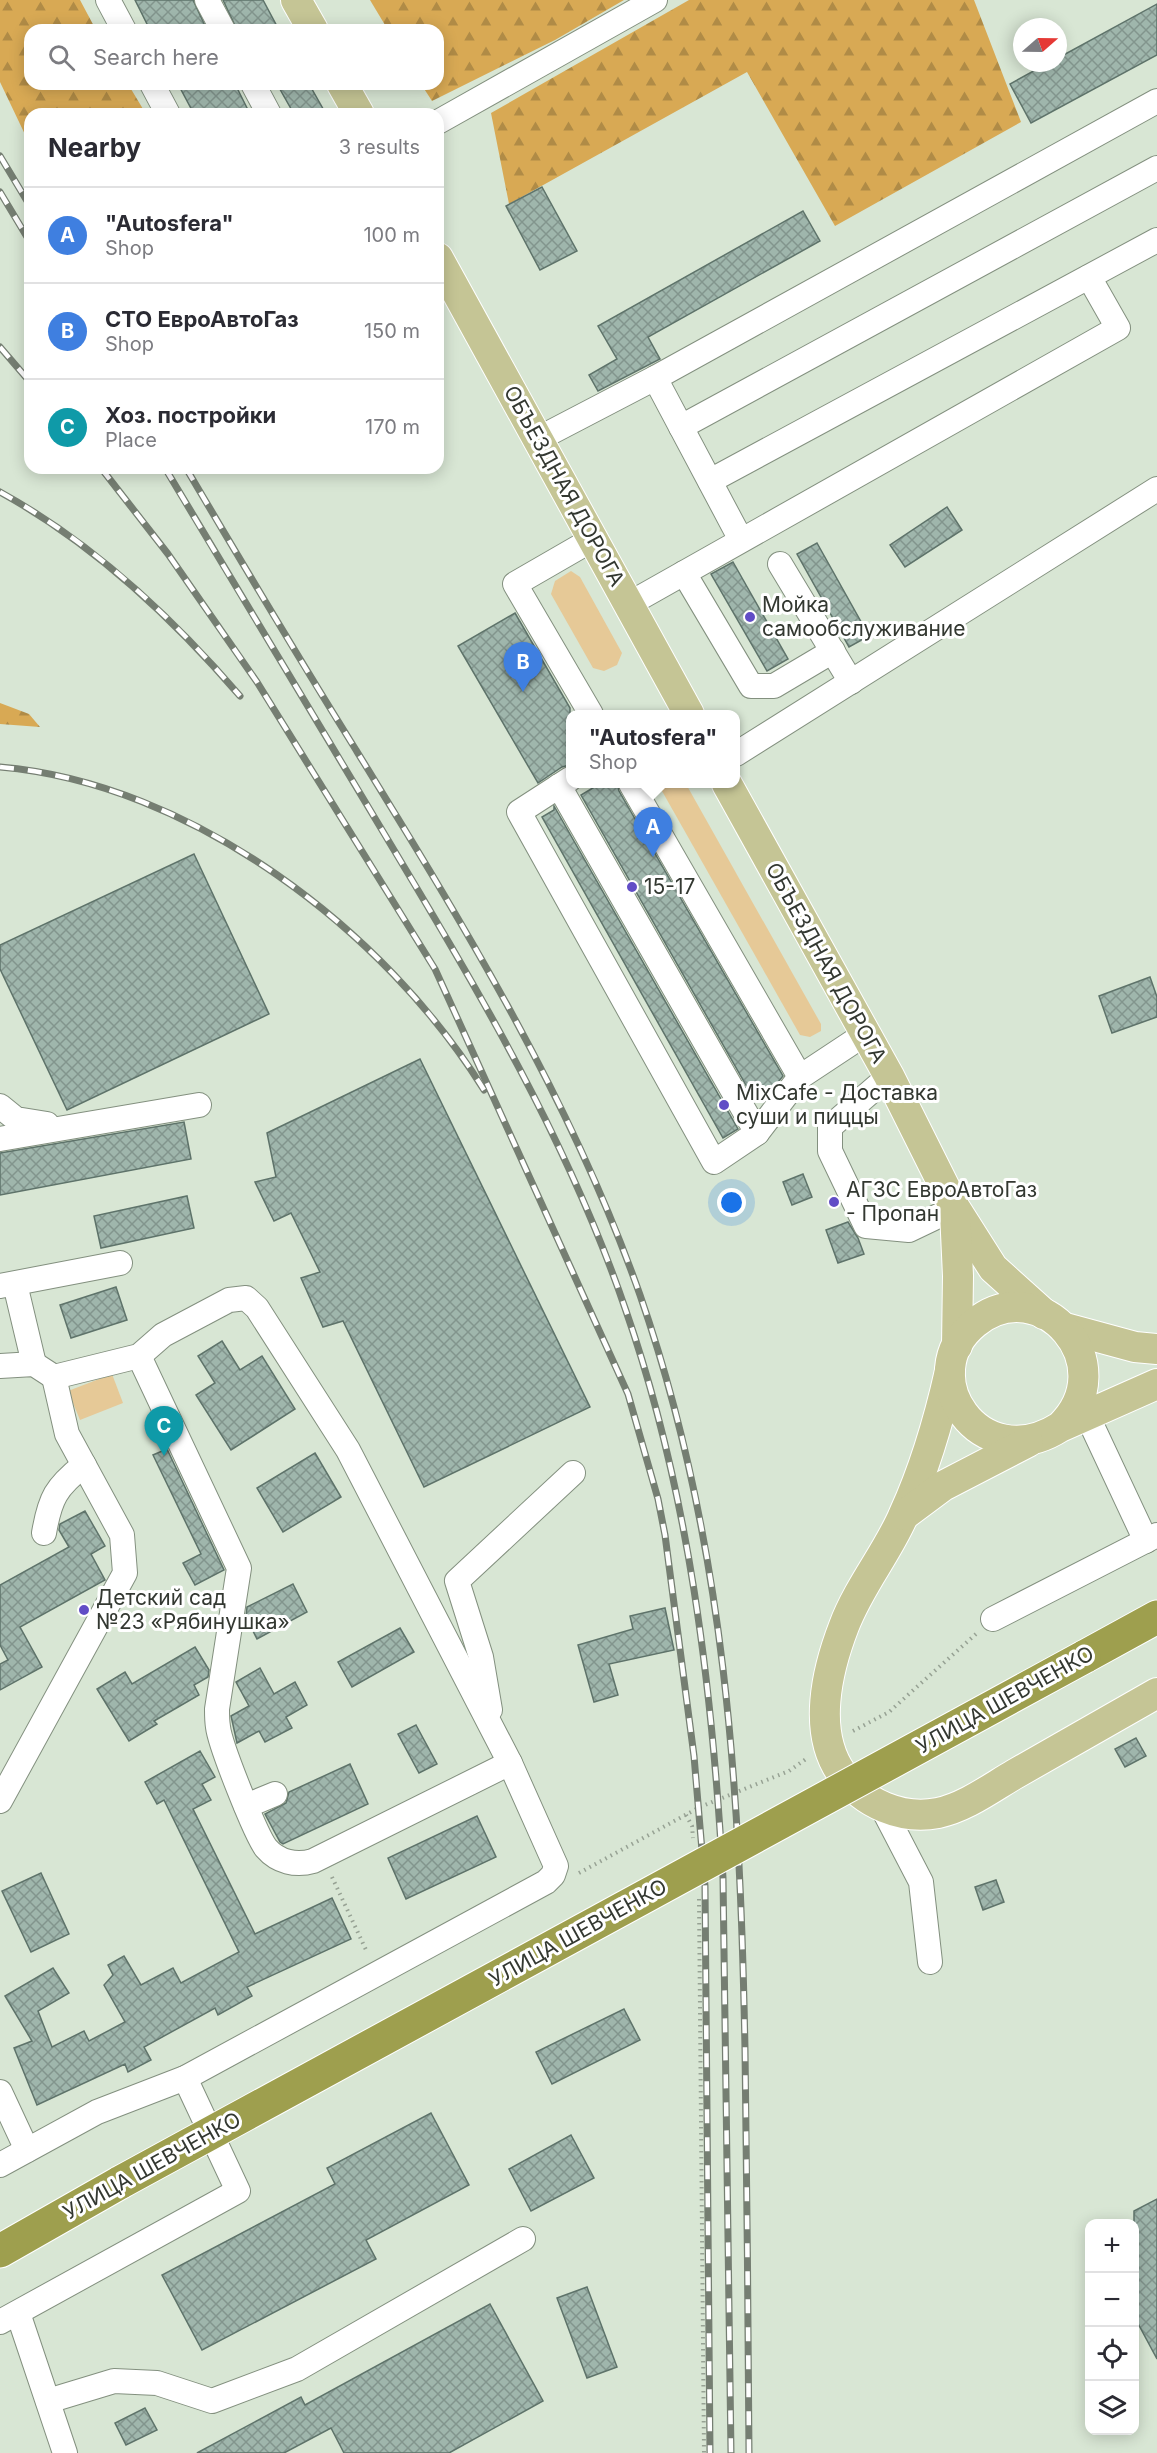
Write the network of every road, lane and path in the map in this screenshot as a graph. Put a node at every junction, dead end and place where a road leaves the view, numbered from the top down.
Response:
1 (108, 0) edge
2 (207, 0) edge
3 (296, 0) edge
4 (655, 0) edge
5 (121, 24) edge
6 (220, 24) edge
7 (310, 24) edge
8 (155, 90) edge
9 (256, 90) edge
10 (345, 90) edge
11 (1157, 101) edge
12 (165, 108) edge
13 (266, 108) edge
14 (355, 108) edge
15 (444, 119) edge
16 (1157, 168) edge
17 (1157, 240) edge
18 (444, 269) edge
19 (1089, 277) junction
20 (655, 378) junction
21 (681, 427) junction
22 (538, 439) junction
23 (710, 481) junction
24 (1157, 489) edge
25 (593, 539) junction
26 (741, 540) junction
27 (780, 564) dead end
28 (684, 573) junction
29 (629, 604) junction
30 (833, 651) junction
31 (852, 682) junction
32 (589, 710) edge
33 (683, 710) edge
34 (740, 751) edge
35 (565, 783) edge
36 (568, 788) edge
37 (634, 788) edge
38 (730, 788) edge
39 (866, 1034) junction
40 (889, 1076) junction
41 (800, 1077) junction
42 (199, 1105) dead end
43 (0, 1106) edge
44 (67, 1128) junction
45 (757, 1132) junction
46 (0, 1139) edge
47 (955, 1208) junction
48 (120, 1263) dead end
49 (7, 1285) edge
50 (1054, 1321) junction
51 (1157, 1349) edge
52 (139, 1356) junction
53 (954, 1359) junction
54 (0, 1366) edge
55 (44, 1371) junction
56 (1157, 1384) edge
57 (1087, 1415) junction
58 (1059, 1427) junction
59 (1029, 1441) junction
60 (84, 1466) junction
61 (573, 1473) dead end
62 (904, 1515) junction
63 (44, 1533) dead end
64 (1151, 1538) edge
65 (1157, 1617) edge
66 (993, 1619) dead end
67 (1157, 1693) edge
68 (494, 1733) junction
69 (510, 1763) junction
70 (274, 1794) dead end
71 (0, 1801) edge
72 (246, 1806) junction
73 (882, 1807) junction
74 (686, 1815) dead end
75 (694, 1850) dead end
76 (323, 1857) junction
77 (699, 1897) dead end
78 (368, 1956) dead end
79 (930, 1962) dead end
80 (185, 2078) junction
81 (0, 2092) edge
82 (27, 2150) junction
83 (0, 2165) edge
84 (523, 2239) dead end
85 (0, 2251) edge
86 (9, 2317) edge
87 (48, 2401) junction
88 (65, 2453) edge
89 (704, 2453) edge

1 - 5 street
2 - 6 street
3 - 7 main road
4 - 15 street
8 - 12 street
9 - 13 street
10 - 14 main road
11 - 20 street
16 - 21 street
17 - 19 street
18 - 22 main road, ОБЪЕЗДНАЯ ДОРОГА
19 - 23 street
19 - 26 street
20 - 21 street
20 - 22 street
21 - 23 street
22 - 25 main road, ОБЪЕЗДНАЯ ДОРОГА
23 - 26 street
24 - 31 street
25 - 29 main road, ОБЪЕЗДНАЯ ДОРОГА
25 - 32 street
26 - 28 street
27 - 30 street
28 - 29 street
28 - 30 street
29 - 33 main road, ОБЪЕЗДНАЯ ДОРОГА
30 - 31 street
31 - 34 street
35 - 45 street
36 - 45 street
37 - 41 street
38 - 39 main road, ОБЪЕЗДНАЯ ДОРОГА
39 - 40 main road, ОБЪЕЗДНАЯ ДОРОГА
39 - 41 street
40 - 47 main road, ОБЪЕЗДНАЯ ДОРОГА
40 - 47 street
41 - 45 street
42 - 44 street
43 - 44 street
44 - 46 street
47 - 50 main road, ОБЪЕЗДНАЯ ДОРОГА
47 - 53 main road
48 - 49 street
49 - 55 street
50 - 51 main road
50 - 53 main road
50 - 58 main road
52 - 55 street
52 - 68 street
52 - 72 street
53 - 59 main road
53 - 62 main road
54 - 55 street
55 - 60 street
56 - 57 main road
57 - 58 main road
57 - 64 street
58 - 59 main road
59 - 62 main road
60 - 63 street
60 - 71 street
61 - 68 street
62 - 73 main road
64 - 66 street
65 - 85 highway, УЛИЦА ШЕВЧЕНКО, bridge
67 - 73 main road
68 - 69 street
69 - 76 street
69 - 80 street
70 - 72 street
72 - 76 street
73 - 79 street
74 - 75 path
76 - 78 path
77 - 89 path
80 - 82 street
80 - 86 street
81 - 82 street
82 - 83 street
84 - 87 street
86 - 87 street
87 - 88 street

